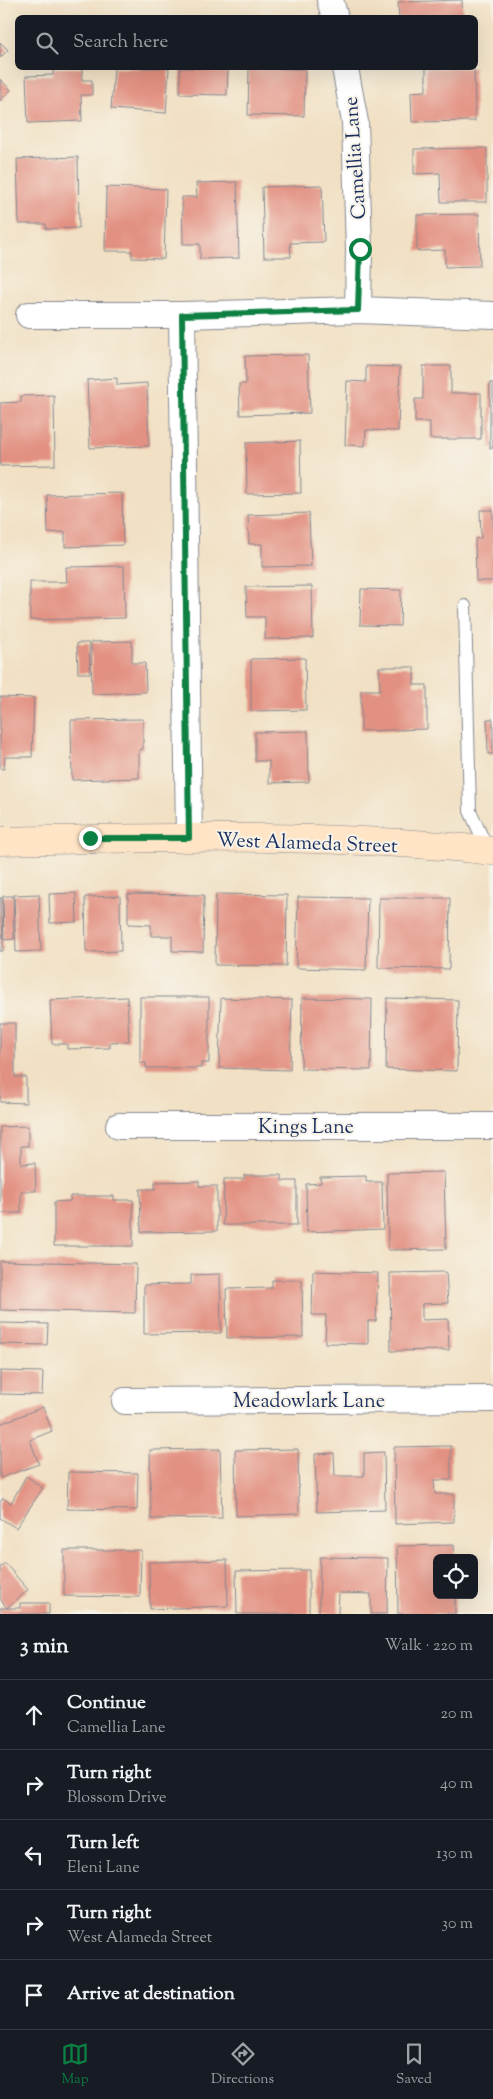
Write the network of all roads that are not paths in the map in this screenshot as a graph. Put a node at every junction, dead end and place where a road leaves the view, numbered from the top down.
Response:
1 (330, 0) edge
2 (334, 15) edge
3 (345, 70) edge
4 (358, 310) junction
5 (29, 315) dead end
6 (182, 315) junction
7 (493, 316) edge
8 (465, 606) dead end
9 (189, 838) junction
10 (0, 841) edge
11 (491, 856) edge
12 (119, 1126) dead end
13 (493, 1126) edge
14 (493, 1399) edge
15 (126, 1401) dead end

1 - 2 street
3 - 4 street, Camellia Lane
4 - 6 street
4 - 7 street
5 - 6 street
6 - 9 street
8 - 11 lane
9 - 10 street, West Alameda Street
9 - 11 street, West Alameda Street
12 - 13 street, Kings Lane
14 - 15 street, Meadowlark Lane

